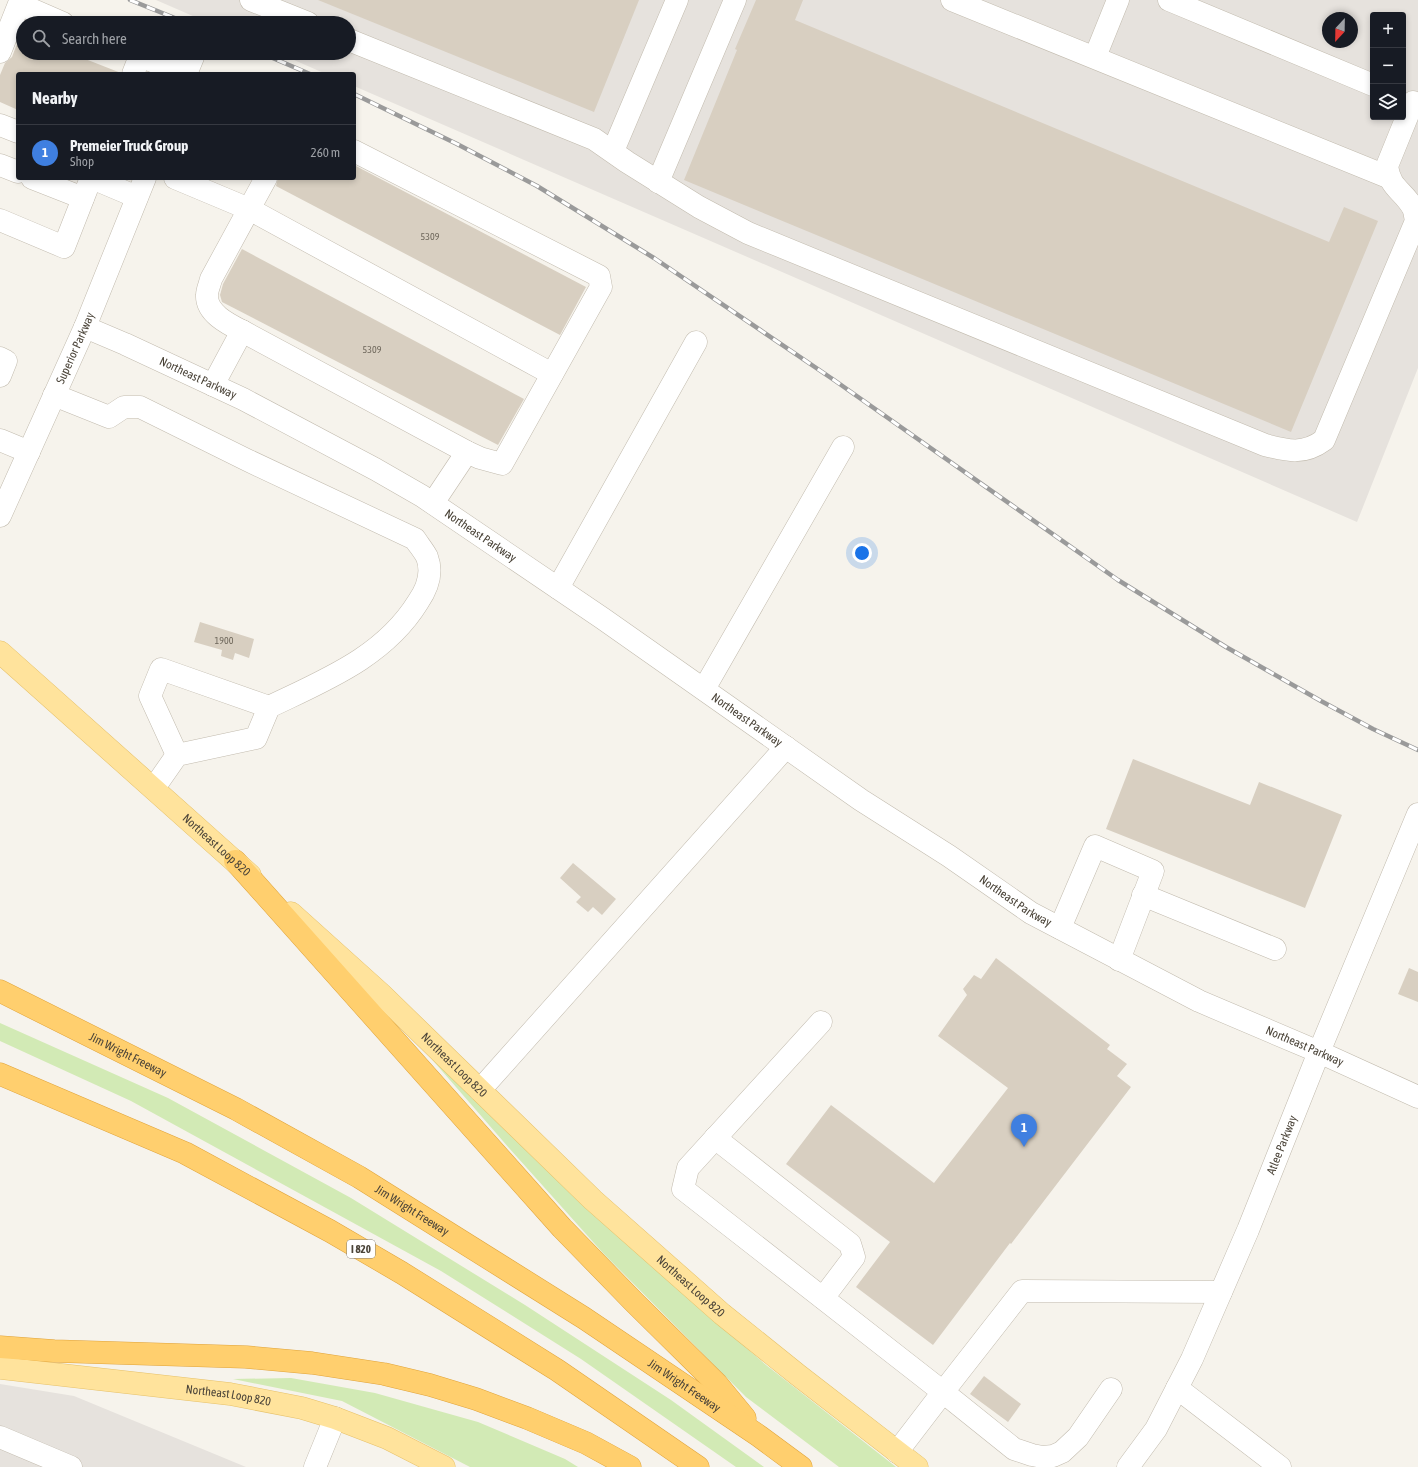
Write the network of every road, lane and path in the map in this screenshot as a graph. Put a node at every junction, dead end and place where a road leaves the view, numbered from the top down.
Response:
1 (251, 0) edge
2 (677, 0) edge
3 (735, 0) edge
4 (952, 0) edge
5 (1118, 0) edge
6 (1169, 0) edge
7 (47, 16) edge
8 (291, 16) edge
9 (356, 43) edge
10 (0, 52) edge
11 (1095, 57) junction
12 (135, 61) edge
13 (188, 68) edge
14 (1371, 84) edge
15 (1411, 101) edge
16 (0, 125) edge
17 (16, 131) edge
18 (613, 151) junction
19 (356, 152) edge
20 (0, 165) edge
21 (16, 171) edge
22 (1388, 177) junction
23 (37, 180) edge
24 (90, 180) edge
25 (102, 180) edge
26 (180, 180) edge
27 (265, 180) edge
28 (658, 182) junction
29 (141, 187) edge
30 (83, 198) junction
31 (249, 209) junction
32 (0, 220) edge
33 (85, 327) junction
34 (242, 331) junction
35 (696, 342) dead end
36 (0, 358) edge
37 (552, 374) junction
38 (0, 376) edge
39 (213, 385) junction
40 (54, 396) junction
41 (0, 440) edge
42 (843, 447) dead end
43 (29, 452) junction
44 (467, 452) junction
45 (433, 503) junction
46 (0, 516) edge
47 (558, 588) junction
48 (0, 652) edge
49 (704, 689) junction
50 (269, 707) junction
51 (786, 747) junction
52 (177, 755) junction
53 (154, 788) junction
54 (1418, 814) edge
55 (235, 861) junction
56 (1143, 895) junction
57 (1060, 928) junction
58 (1275, 949) dead end
59 (1119, 960) junction
60 (0, 991) edge
61 (821, 1022) dead end
62 (1319, 1052) junction
63 (0, 1074) edge
64 (480, 1090) junction
65 (1418, 1097) edge
66 (714, 1138) junction
67 (1221, 1292) junction
68 (823, 1298) junction
69 (0, 1347) edge
70 (0, 1368) edge
71 (1177, 1388) junction
72 (1111, 1389) dead end
73 (943, 1392) junction
74 (335, 1418) junction
75 (759, 1436) junction
76 (0, 1437) edge
77 (897, 1452) junction
78 (71, 1467) edge
79 (315, 1467) edge
80 (444, 1467) edge
81 (630, 1467) edge
82 (698, 1467) edge
83 (801, 1467) edge
84 (917, 1467) edge
85 (1128, 1467) edge
86 (1280, 1467) edge

1 - 8 street
2 - 18 street
3 - 28 street
4 - 11 street
5 - 11 street
6 - 14 street
7 - 10 street
9 - 18 street
11 - 22 street
12 - 13 street
15 - 22 street
16 - 17 street
18 - 28 street
19 - 37 street
20 - 21 street
22 - 28 street
23 - 30 street
24 - 30 street
25 - 29 street
26 - 31 street
27 - 31 street
29 - 33 street, Superior Parkway
30 - 32 street
31 - 34 street
31 - 37 street
33 - 39 street, Northeast Parkway
33 - 40 street, Superior Parkway
34 - 39 street
34 - 44 street
35 - 47 street
36 - 38 street
37 - 44 street
39 - 45 street, Northeast Parkway
40 - 43 street, Superior Parkway
40 - 50 street
41 - 43 street
42 - 49 street
43 - 46 street, Superior Parkway
44 - 45 street
45 - 47 street, Northeast Parkway
47 - 49 street, Northeast Parkway
48 - 53 main road, Northeast Loop 820
49 - 51 street, Northeast Parkway
50 - 52 street
50 - 52 street
51 - 57 street, Northeast Parkway
51 - 64 street
52 - 53 street
53 - 55 main road, Northeast Loop 820
54 - 62 street, Atlee Parkway
55 - 64 main road, Northeast Loop 820
55 - 75 highway
56 - 57 street
56 - 58 street
56 - 59 street
57 - 59 street, Northeast Parkway
59 - 62 street, Northeast Parkway
60 - 75 highway, Jim Wright Freeway
61 - 66 street
62 - 65 street, Northeast Parkway
62 - 67 street, Atlee Parkway
63 - 82 highway, I 820
64 - 77 main road, Northeast Loop 820
66 - 68 street
66 - 68 street
67 - 71 street, Atlee Parkway
67 - 73 street
68 - 73 street
69 - 81 highway
70 - 74 main road, Northeast Loop 820
71 - 85 street, Atlee Parkway
71 - 86 street
72 - 73 street
73 - 77 street
74 - 79 street
74 - 80 main road, Northeast Loop 820
75 - 83 highway, Jim Wright Freeway
76 - 78 street
77 - 84 main road, Northeast Loop 820

